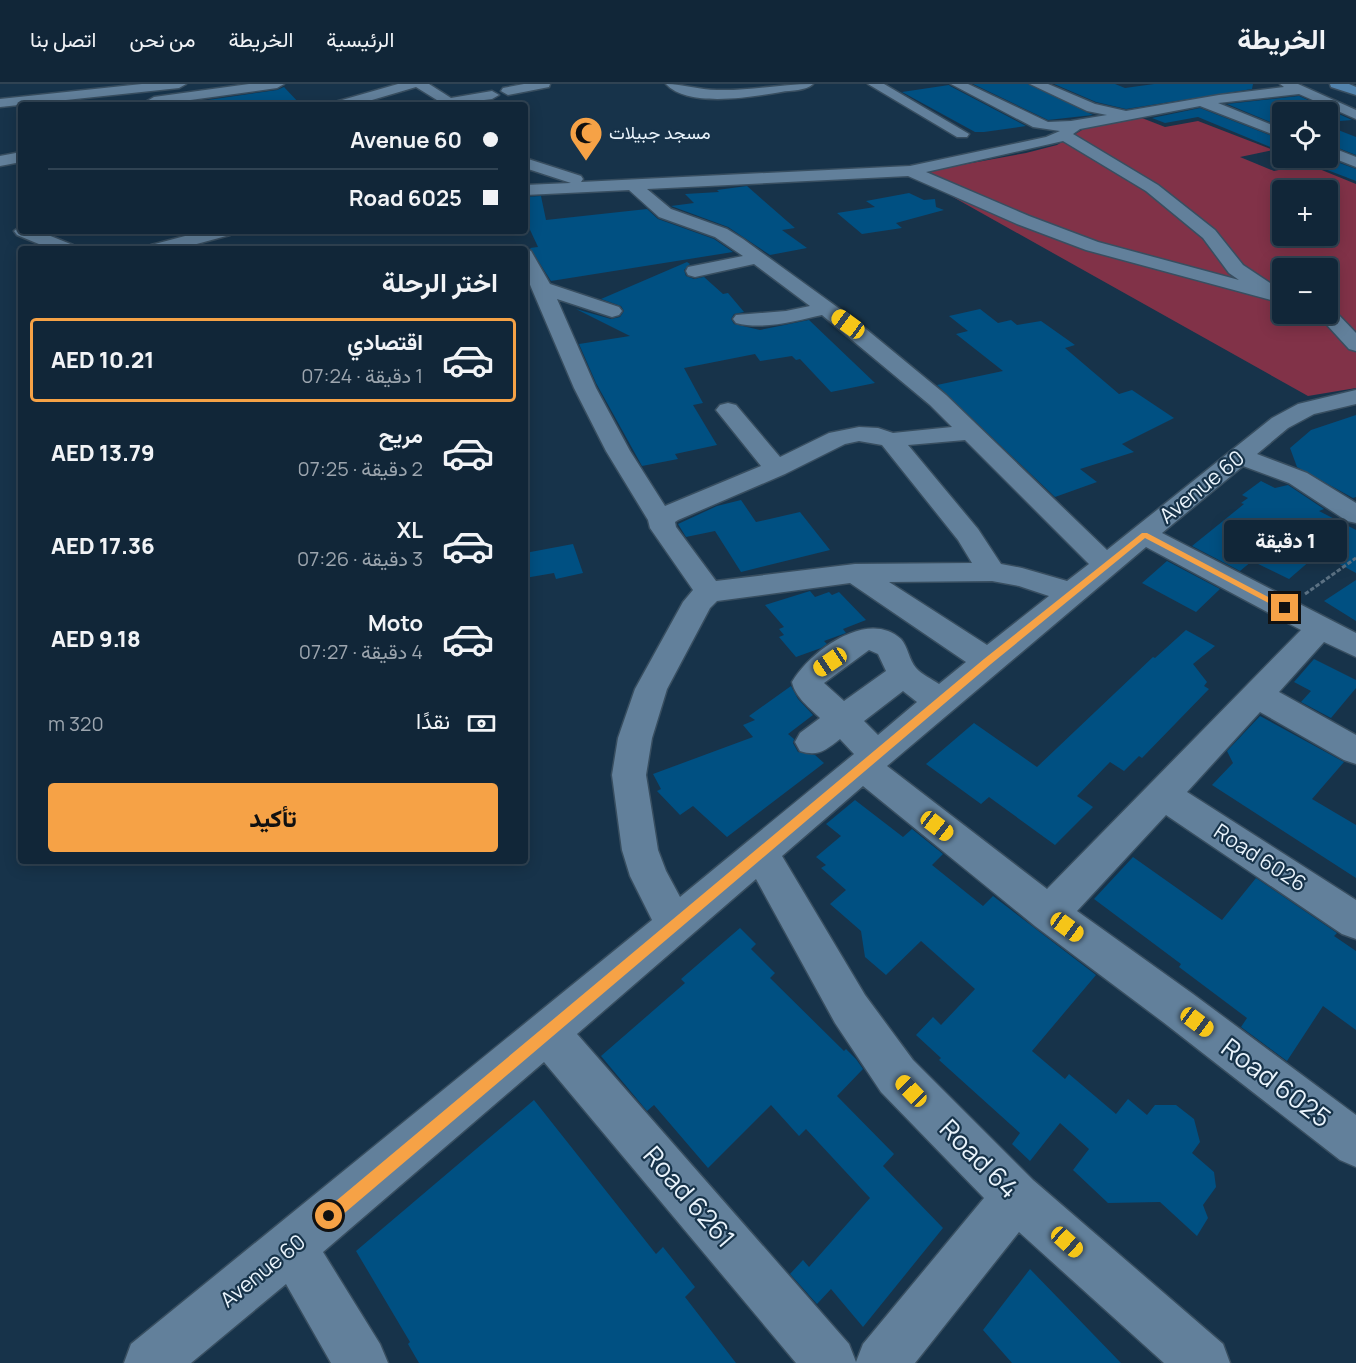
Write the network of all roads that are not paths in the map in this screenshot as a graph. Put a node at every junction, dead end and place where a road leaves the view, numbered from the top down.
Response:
1 (277, 84) edge
2 (412, 84) edge
3 (420, 84) edge
4 (544, 84) edge
5 (672, 84) edge
6 (806, 84) edge
7 (958, 84) edge
8 (1037, 84) edge
9 (1287, 84) edge
10 (1336, 84) edge
11 (33, 85) edge
12 (902, 85) edge
13 (879, 86) edge
14 (232, 87) edge
15 (760, 87) edge
16 (993, 87) dead end
17 (116, 88) edge
18 (493, 90) edge
19 (1301, 90) junction
20 (508, 91) junction
21 (971, 91) junction
22 (1356, 91) edge
23 (374, 95) edge
24 (180, 96) edge
25 (18, 102) edge
26 (33, 102) edge
27 (129, 102) edge
28 (243, 102) edge
29 (352, 102) edge
30 (443, 102) edge
31 (453, 102) edge
32 (519, 102) edge
33 (1202, 102) junction
34 (0, 103) edge
35 (1135, 113) junction
36 (1356, 115) edge
37 (1272, 127) edge
38 (1070, 130) junction
39 (962, 134) dead end
40 (1338, 155) edge
41 (18, 158) edge
42 (0, 161) edge
43 (1356, 162) edge
44 (528, 164) edge
45 (910, 171) junction
46 (528, 177) edge
47 (568, 178) junction
48 (597, 185) junction
49 (633, 185) junction
50 (528, 190) edge
51 (31, 234) edge
52 (213, 234) edge
53 (60, 246) edge
54 (168, 246) edge
55 (758, 258) junction
56 (528, 260) edge
57 (695, 271) dead end
58 (542, 288) junction
59 (1272, 291) edge
60 (1272, 295) edge
61 (826, 308) junction
62 (612, 311) dead end
63 (1338, 318) edge
64 (743, 319) dead end
65 (1356, 345) edge
66 (1356, 397) edge
67 (728, 410) dead end
68 (970, 432) junction
69 (891, 440) junction
70 (1241, 456) junction
71 (776, 469) junction
72 (1356, 516) edge
73 (661, 520) junction
74 (1144, 535) junction
75 (1106, 565) junction
76 (992, 572) junction
77 (855, 573) junction
78 (709, 591) junction
79 (1072, 593) junction
80 (1321, 627) junction
81 (1356, 646) edge
82 (988, 661) junction
83 (903, 675) junction
84 (1256, 694) junction
85 (940, 702) junction
86 (840, 719) junction
87 (812, 742) dead end
88 (1356, 751) edge
89 (870, 761) junction
90 (1164, 795) junction
91 (761, 854) junction
92 (1049, 914) junction
93 (1356, 921) edge
94 (675, 925) junction
95 (547, 1032) junction
96 (1352, 1135) edge
97 (1016, 1197) junction
98 (292, 1247) junction
99 (150, 1363) edge
100 (361, 1363) edge
101 (831, 1363) edge
102 (882, 1363) edge
103 (1204, 1363) edge

1 - 14 street
2 - 23 street
3 - 30 street
4 - 20 street
5 - 15 street
6 - 15 street
7 - 21 street
8 - 35 street
9 - 19 street
10 - 22 main road
11 - 26 street
12 - 13 street
13 - 39 street
14 - 24 street
14 - 28 street
16 - 21 street
17 - 24 street
17 - 26 street
18 - 20 street
18 - 31 street
19 - 33 street
19 - 36 street
20 - 32 street
21 - 38 street
23 - 29 street
24 - 27 street
25 - 34 street
33 - 35 street
33 - 37 street
35 - 38 street
38 - 45 street
38 - 59 street
40 - 43 street
41 - 42 street
44 - 47 street
45 - 49 street
45 - 60 street
46 - 47 street
47 - 48 street
48 - 49 street
48 - 50 street
49 - 55 street
51 - 53 street
52 - 54 street
55 - 57 street
55 - 61 street
56 - 58 street
58 - 62 street
58 - 73 street
61 - 64 street
61 - 68 street
63 - 65 street
66 - 70 street, Avenue 60
67 - 71 street
68 - 69 street
68 - 75 street
69 - 71 street
69 - 76 street
70 - 72 street
70 - 74 street, Avenue 60
71 - 73 street
73 - 78 street
74 - 75 street, Avenue 60
74 - 80 street
75 - 79 street, Avenue 60
76 - 77 street
76 - 79 street
77 - 78 street
77 - 82 street
78 - 94 street
79 - 82 street, Avenue 60
80 - 81 street
80 - 84 street
82 - 85 street, Avenue 60
83 - 85 street
83 - 86 street
83 - 86 street, Road 6025
84 - 88 street
84 - 90 street
85 - 89 street, Avenue 60
86 - 87 street
86 - 89 street, Road 6025
89 - 91 street, Avenue 60
89 - 92 street, Road 6025
90 - 92 street
90 - 93 street, Road 6026
91 - 94 street, Avenue 60
91 - 97 street, Road 64
92 - 96 street, Road 6025
94 - 95 street, Avenue 60
95 - 98 street, Avenue 60
95 - 101 street, Road 6261
97 - 102 street
97 - 103 street, Road 64
98 - 99 street, Avenue 60
98 - 100 street

